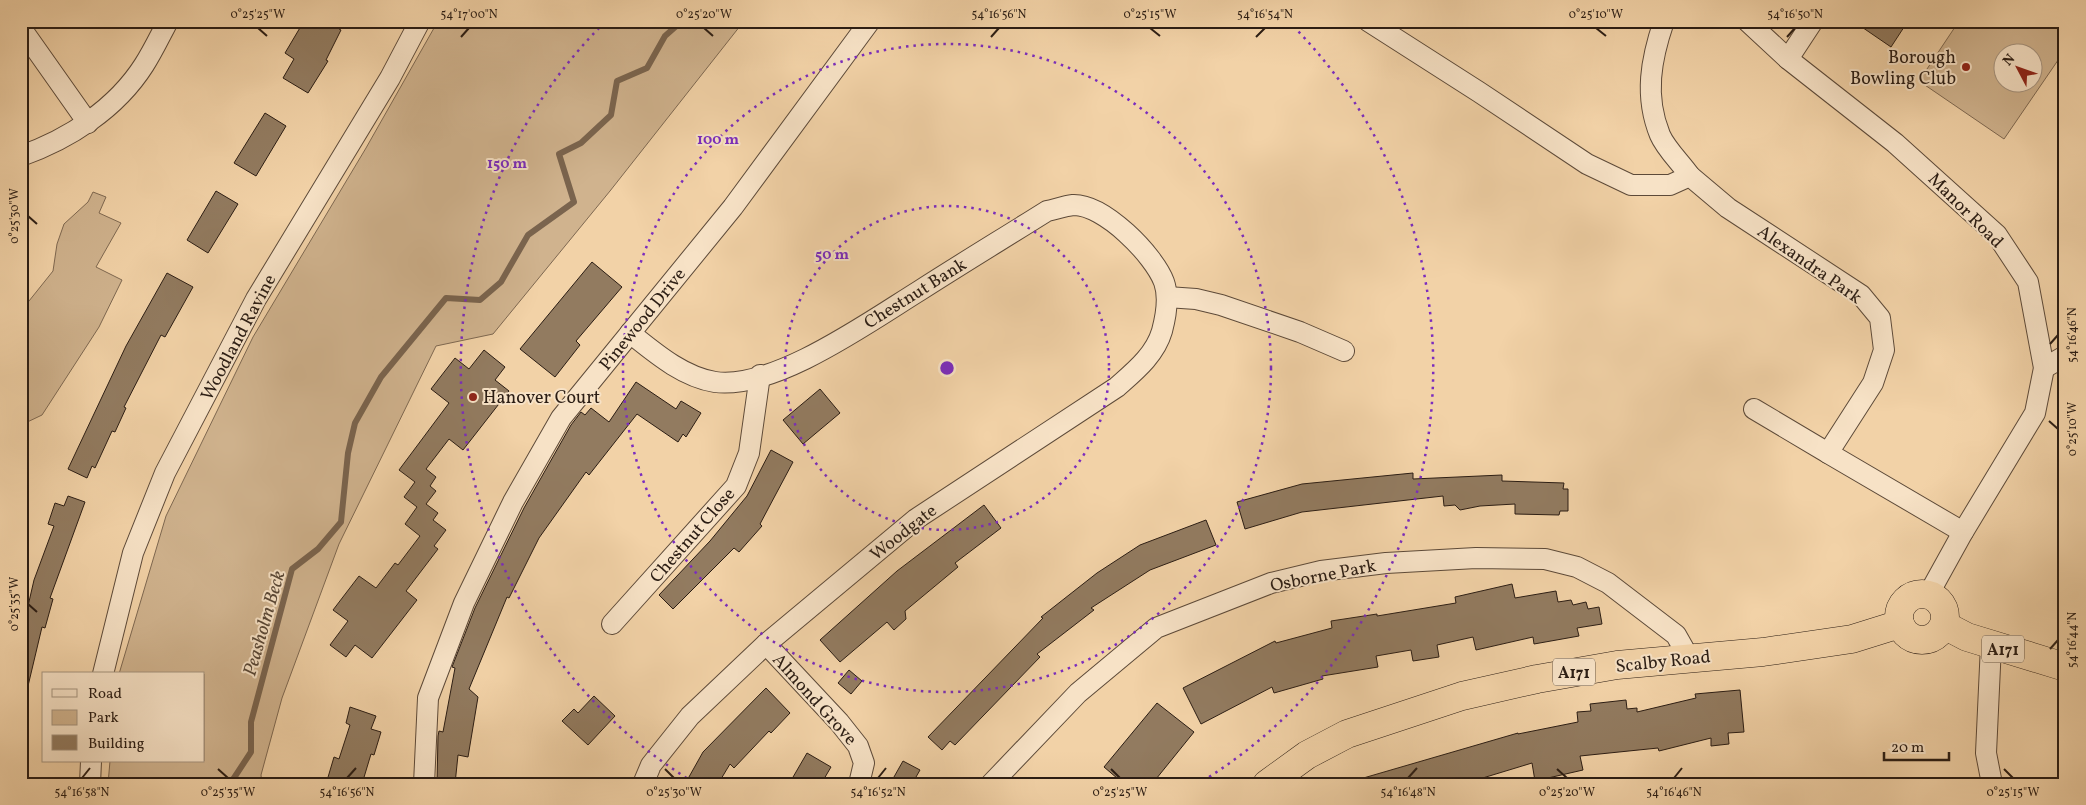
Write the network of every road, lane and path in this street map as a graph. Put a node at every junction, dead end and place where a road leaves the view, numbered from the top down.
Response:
1 (168, 21) edge
2 (420, 21) edge
3 (870, 21) edge
4 (1368, 21) edge
5 (1664, 21) edge
6 (1747, 21) edge
7 (1813, 21) edge
8 (21, 28) edge
9 (1788, 59) junction
10 (88, 123) junction
11 (21, 156) edge
12 (1690, 176) junction
13 (1166, 297) junction
14 (630, 333) junction
15 (1344, 351) dead end
16 (2065, 356) edge
17 (2044, 368) junction
18 (760, 375) junction
19 (1754, 409) dead end
20 (1828, 453) junction
21 (1962, 532) junction
22 (1930, 596) junction
23 (612, 624) dead end
24 (1900, 624) junction
25 (1944, 625) junction
26 (766, 644) junction
27 (1991, 646) junction
28 (1689, 658) junction
29 (2065, 667) edge
30 (103, 672) edge
31 (91, 762) edge
32 (90, 784) edge
33 (424, 784) edge
34 (643, 784) edge
35 (859, 784) edge
36 (991, 784) edge
37 (1267, 784) edge
38 (1992, 784) edge

1 - 10 street
2 - 30 street, Woodland Ravine
3 - 14 street, Pinewood Drive
4 - 12 street
5 - 12 street, Alexandra Park
6 - 9 street, Manor Road
7 - 9 street
8 - 10 street
9 - 17 street, Manor Road
10 - 11 street
12 - 20 street, Alexandra Park
13 - 15 street
13 - 18 street, Chestnut Bank
13 - 26 street, Woodgate
14 - 18 street, Chestnut Bank
14 - 33 street, Pinewood Drive
16 - 17 street
17 - 21 street, Manor Road
18 - 23 street, Chestnut Close
19 - 20 street
20 - 21 street
21 - 22 street, Manor Road
22 - 24 highway
22 - 25 highway
24 - 25 highway
24 - 28 highway, Scalby Road / A171
25 - 27 highway, A171
26 - 34 street, Woodgate
26 - 35 street, Almond Grove
27 - 29 highway, A171
27 - 38 street
28 - 36 street, Osborne Park
28 - 37 highway, Scalby Road / A171
31 - 32 street

